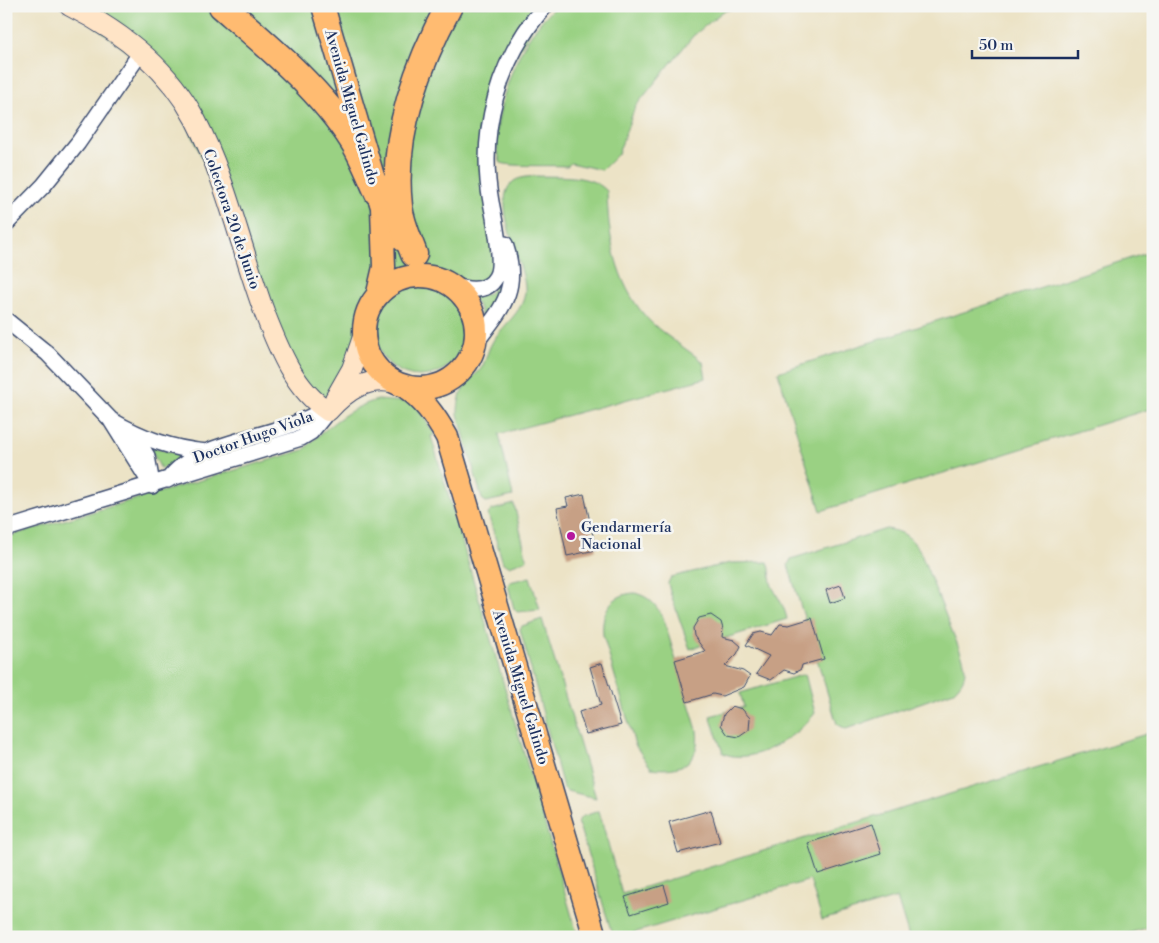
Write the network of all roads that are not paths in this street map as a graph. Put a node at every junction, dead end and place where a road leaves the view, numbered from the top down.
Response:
1 (70, 6) edge
2 (222, 6) edge
3 (323, 6) edge
4 (449, 6) edge
5 (546, 6) edge
6 (141, 52) junction
7 (380, 200) junction
8 (6, 224) edge
9 (496, 224) junction
10 (414, 254) junction
11 (444, 282) junction
12 (378, 293) junction
13 (6, 320) edge
14 (364, 337) junction
15 (474, 345) junction
16 (448, 380) junction
17 (400, 384) junction
18 (326, 410) junction
19 (110, 419) junction
20 (131, 432) junction
21 (447, 437) junction
22 (206, 452) junction
23 (167, 481) junction
24 (152, 486) junction
25 (6, 530) edge
26 (595, 937) edge

1 - 6 main road, Colectora 20 de Junio
2 - 7 highway
3 - 7 main road, Avenida Miguel Galindo
4 - 10 highway
5 - 9 street
6 - 8 street
6 - 18 main road, Colectora 20 de Junio
7 - 10 main road, Avenida Miguel Galindo
7 - 12 main road, Avenida Miguel Galindo
9 - 11 street
9 - 15 street
10 - 11 main road, Avenida Miguel Galindo
11 - 12 main road
11 - 15 main road
12 - 14 main road
13 - 19 street
14 - 17 main road
14 - 18 main road, Doctor Hugo Viola
15 - 16 main road
16 - 17 main road
16 - 21 main road, Avenida Miguel Galindo
17 - 18 main road, Doctor Hugo Viola
17 - 21 main road, Avenida Miguel Galindo
18 - 22 street, Doctor Hugo Viola
18 - 23 street, Doctor Hugo Viola
19 - 20 street
19 - 24 street
20 - 22 street
20 - 24 street
21 - 26 main road, Avenida Miguel Galindo
22 - 23 street, Doctor Hugo Viola
23 - 24 street, Doctor Hugo Viola
24 - 25 street, Doctor Hugo Viola

